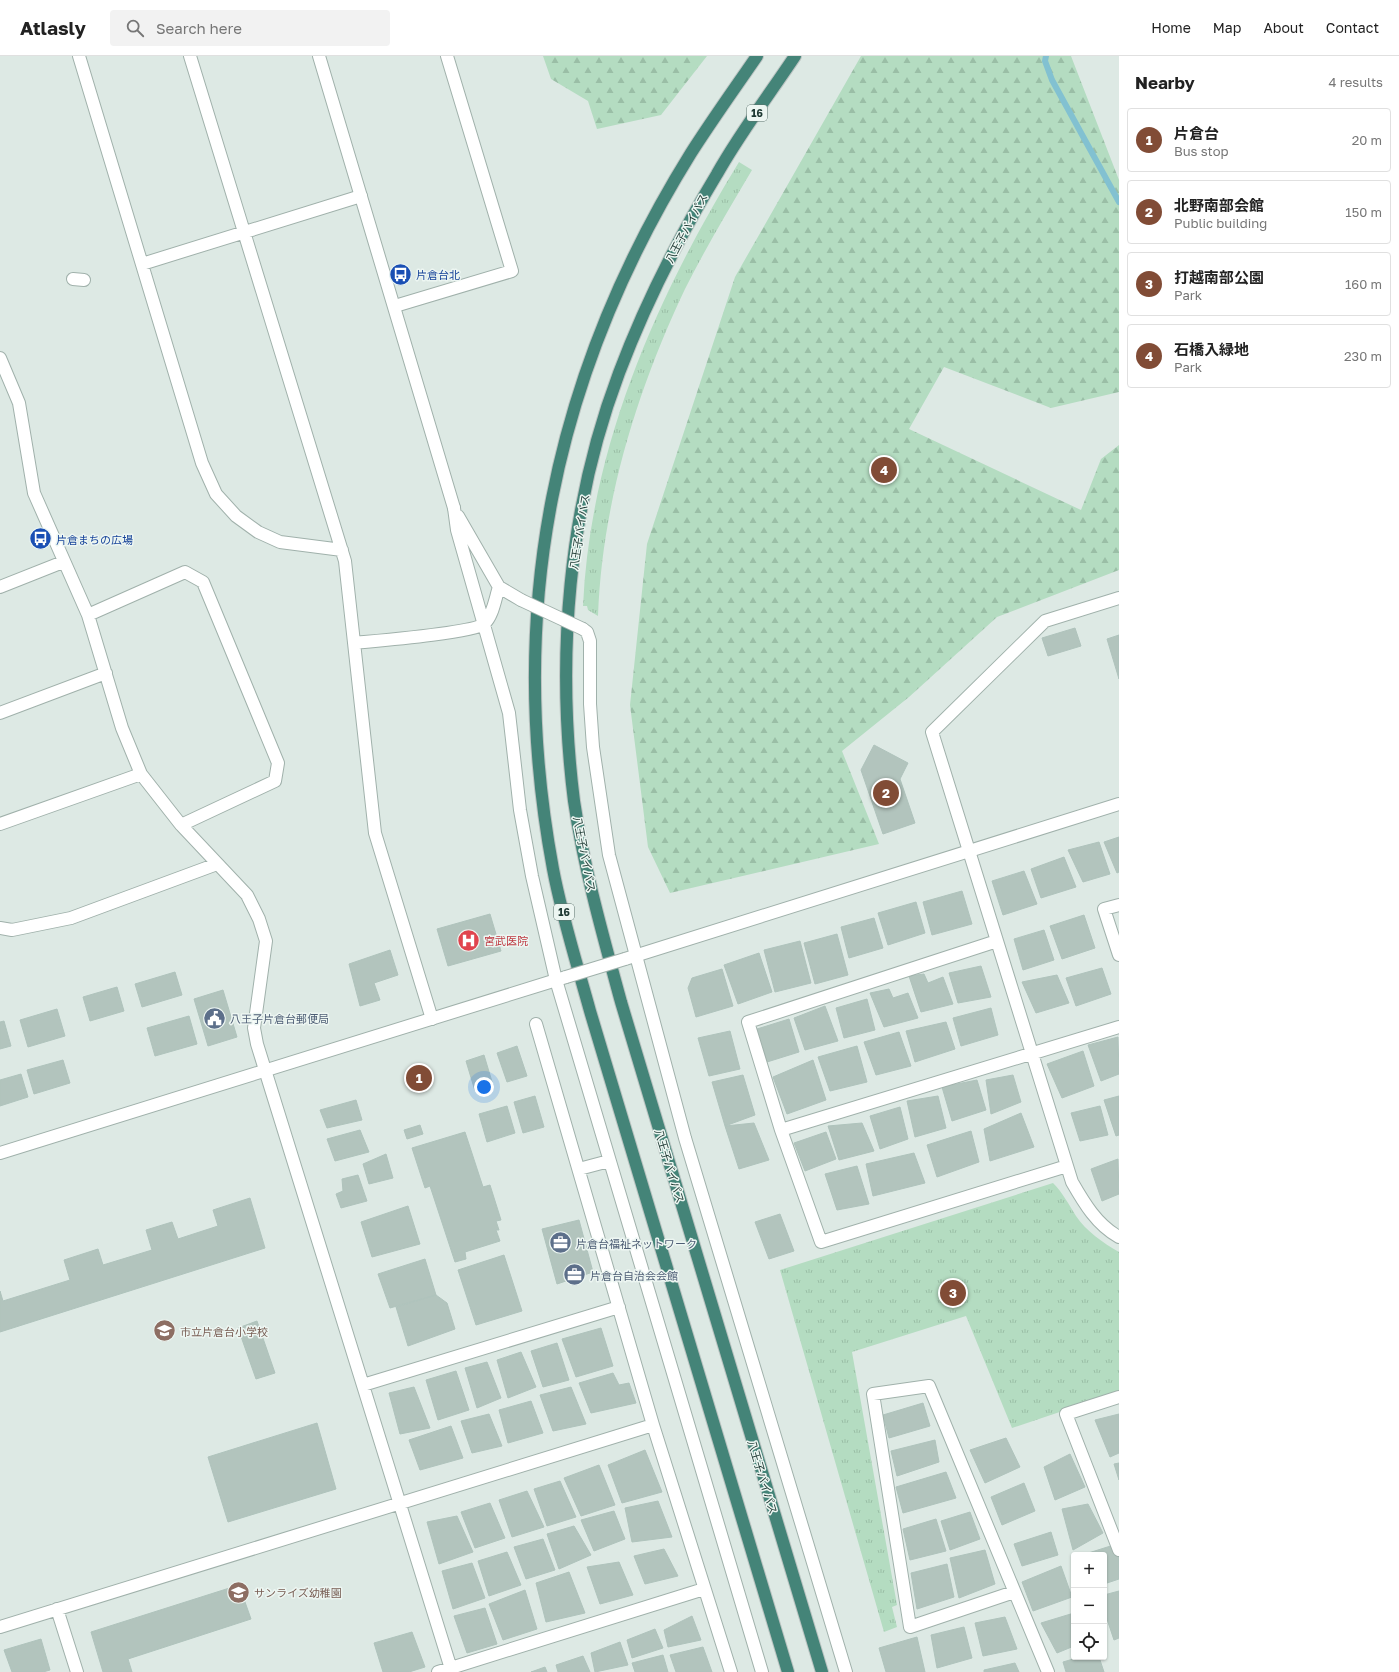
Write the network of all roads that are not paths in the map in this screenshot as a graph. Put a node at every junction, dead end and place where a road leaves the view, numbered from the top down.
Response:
1 (79, 56) edge
2 (190, 56) edge
3 (319, 56) edge
4 (447, 56) edge
5 (747, 56) edge
6 (757, 56) edge
7 (795, 56) edge
8 (724, 105) junction
9 (361, 196) junction
10 (245, 232) junction
11 (142, 264) junction
12 (395, 306) junction
13 (0, 358) edge
14 (454, 508) junction
15 (342, 550) junction
16 (63, 562) junction
17 (0, 587) edge
18 (499, 588) junction
19 (1119, 598) edge
20 (88, 615) junction
21 (483, 625) junction
22 (354, 643) junction
23 (106, 673) junction
24 (0, 713) edge
25 (141, 774) junction
26 (1119, 804) edge
27 (0, 824) edge
28 (180, 825) junction
29 (969, 851) junction
30 (217, 864) junction
31 (1119, 904) edge
32 (0, 928) edge
33 (997, 941) junction
34 (1119, 956) edge
35 (631, 957) junction
36 (561, 978) junction
37 (432, 1019) junction
38 (536, 1024) dead end
39 (1119, 1027) edge
40 (1032, 1054) junction
41 (265, 1071) junction
42 (781, 1130) junction
43 (0, 1153) edge
44 (609, 1161) junction
45 (1067, 1166) junction
46 (578, 1169) junction
47 (1119, 1237) edge
48 (618, 1307) junction
49 (363, 1385) junction
50 (1119, 1398) edge
51 (653, 1425) junction
52 (399, 1503) junction
53 (1114, 1522) edge
54 (1119, 1550) edge
55 (704, 1589) junction
56 (1014, 1592) junction
57 (57, 1609) junction
58 (0, 1626) edge
59 (451, 1670) edge
60 (77, 1672) edge
61 (438, 1672) edge
62 (731, 1672) edge
63 (762, 1672) edge
64 (788, 1672) edge
65 (822, 1672) edge
66 (846, 1672) edge
67 (1048, 1672) edge

1 - 11 street
2 - 10 street
3 - 9 street
4 - 12 street
5 - 8 highway, 16
6 - 8 highway, 16
7 - 65 highway, 八王子バイパス / 16
8 - 64 highway, 16
9 - 10 street
9 - 12 street
10 - 11 street
10 - 15 street
11 - 15 street
12 - 14 street
13 - 16 street
14 - 18 street
14 - 21 street
15 - 22 street
16 - 17 street
16 - 20 street
18 - 21 street
18 - 35 street, bridge
19 - 29 street
20 - 23 street
20 - 28 street
21 - 22 street
21 - 36 street
22 - 37 street
23 - 24 street
23 - 25 street
25 - 27 street
25 - 28 street
26 - 29 street
28 - 30 street
29 - 33 street
29 - 35 street
30 - 32 street
30 - 41 street
31 - 34 street
33 - 40 street
33 - 42 street
35 - 36 street, bridge
35 - 66 street
36 - 37 street
36 - 44 street
37 - 41 street
38 - 46 street
39 - 40 street
40 - 42 street
40 - 45 street
41 - 43 street
41 - 49 street
42 - 45 street
44 - 46 street
44 - 63 street
45 - 47 street
46 - 48 street
48 - 49 street
48 - 51 street
49 - 52 street
50 - 53 street
51 - 52 street
51 - 55 street
52 - 57 street
52 - 59 street
53 - 54 street
55 - 59 street
55 - 62 street
56 - 56 street
56 - 67 street
57 - 58 street
57 - 60 street
59 - 61 street

